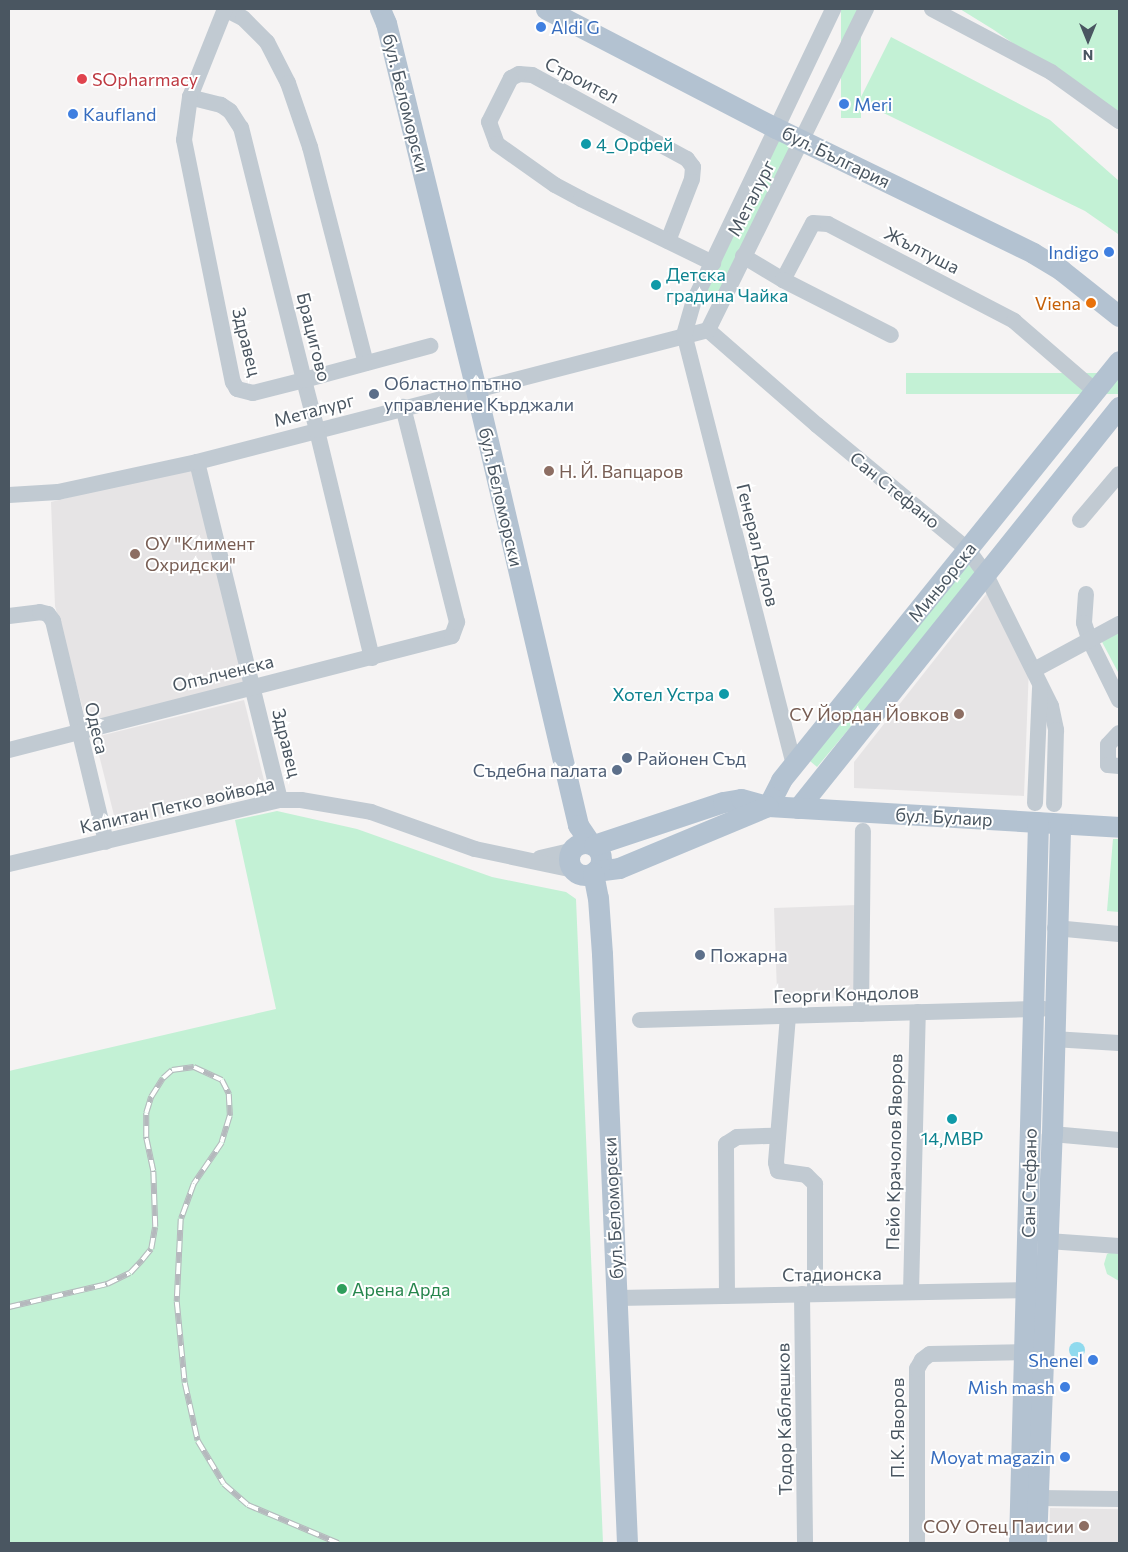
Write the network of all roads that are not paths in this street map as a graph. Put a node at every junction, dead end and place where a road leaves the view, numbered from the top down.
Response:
1 (225, 9) edge
2 (546, 9) edge
3 (833, 9) edge
4 (866, 9) edge
5 (932, 9) edge
6 (384, 14) edge
7 (188, 103) junction
8 (1119, 121) edge
9 (776, 128) junction
10 (803, 141) junction
11 (668, 241) junction
12 (743, 256) junction
13 (713, 263) junction
14 (783, 280) junction
15 (1118, 313) edge
16 (708, 330) junction
17 (684, 335) junction
18 (891, 335) dead end
19 (430, 346) dead end
20 (1119, 361) edge
21 (366, 363) junction
22 (304, 380) junction
23 (476, 390) junction
24 (1094, 390) junction
25 (404, 407) junction
26 (1118, 413) edge
27 (317, 430) junction
28 (197, 462) junction
29 (1119, 474) edge
30 (9, 495) edge
31 (1080, 520) dead end
32 (968, 550) junction
33 (986, 575) junction
34 (1086, 594) dead end
35 (9, 616) edge
36 (1119, 624) edge
37 (1090, 641) junction
38 (372, 658) junction
39 (1037, 676) junction
40 (253, 685) junction
41 (1119, 700) edge
42 (77, 731) junction
43 (1119, 732) edge
44 (9, 750) edge
45 (794, 765) junction
46 (1119, 766) edge
47 (280, 800) junction
48 (768, 806) junction
49 (798, 808) junction
50 (1037, 812) junction
51 (1057, 814) junction
52 (1119, 828) edge
53 (863, 831) dead end
54 (106, 842) junction
55 (584, 858) junction
56 (9, 864) edge
57 (1055, 928) junction
58 (1119, 934) edge
59 (1043, 1009) junction
60 (918, 1012) junction
61 (861, 1014) junction
62 (788, 1016) junction
63 (640, 1020) dead end
64 (1053, 1039) junction
65 (1119, 1043) edge
66 (1052, 1134) junction
67 (776, 1136) junction
68 (1119, 1140) edge
69 (1048, 1241) junction
70 (1119, 1246) edge
71 (1036, 1290) junction
72 (911, 1292) junction
73 (809, 1294) junction
74 (727, 1296) junction
75 (618, 1298) junction
76 (1025, 1352) junction
77 (1039, 1498) junction
78 (1119, 1499) edge
79 (627, 1543) edge
80 (805, 1543) edge
81 (917, 1543) edge
82 (1019, 1543) edge
83 (1036, 1543) edge

1 - 7 street
1 - 21 street
2 - 9 main road, бул. България
3 - 9 street, Металург
4 - 10 street, Металург
5 - 8 street
6 - 23 main road, бул. Беломорски
7 - 22 street, Брацигово
7 - 22 street, Здравец
9 - 10 main road, бул. България
9 - 13 street, Металург
10 - 12 street, Металург
10 - 15 main road, бул. България
11 - 11 street, Строител
11 - 13 street, Строител
12 - 14 street
12 - 16 street, Металург
13 - 17 street, Металург
14 - 18 street
14 - 24 street, Жълтуша
16 - 17 street, Металург
16 - 32 street, Сан Стефано
17 - 23 street, Металург
17 - 45 street, Генерал Делов
19 - 21 street, Здравец
20 - 24 main road, Миньорска
21 - 22 street, Здравец
22 - 27 street, Брацигово
23 - 25 street, Металург
23 - 55 main road, бул. Беломорски
24 - 32 main road, Миньорска
25 - 27 street, Металург
25 - 38 street, Опълченска
26 - 33 main road, Миньорска
27 - 28 street, Металург
27 - 38 street, Брацигово
28 - 30 street, Металург
28 - 40 street, Здравец
29 - 31 street
32 - 33 street, Сан Стефано
32 - 45 main road, Миньорска
33 - 39 street, Сан Стефано
33 - 49 main road, Миньорска
34 - 37 street
35 - 42 street, Одеса
36 - 37 street
37 - 39 street
37 - 41 street
38 - 40 street, Опълченска
39 - 50 street, Сан Стефано
39 - 51 street, Сан Стефано
40 - 42 street, Опълченска
40 - 47 street, Здравец
42 - 44 street, Опълченска
42 - 54 street, Одеса
43 - 46 street
45 - 48 main road, Миньорска
47 - 54 street, Капитан Петко войвода
47 - 55 street, Капитан Петко войвода
48 - 49 main road, бул. Булаир
48 - 55 main road, бул. Булаир
49 - 50 main road, бул. Булаир
50 - 51 main road, бул. Булаир
50 - 59 main road, Сан Стефано
51 - 52 main road, бул. Булаир
51 - 57 main road, Сан Стефано
53 - 61 street
54 - 56 street, Капитан Петко войвода
55 - 75 main road, бул. Беломорски
57 - 58 street
57 - 59 main road, Сан Стефано
59 - 60 street, Георги Кондолов
59 - 64 main road, Сан Стефано
59 - 71 main road, Сан Стефано
60 - 61 street, Георги Кондолов
60 - 72 street, Пейо Крачолов Яворов
61 - 62 street, Георги Кондолов
62 - 63 street, Георги Кондолов
62 - 67 street, Тодор Каблешков
64 - 65 street
64 - 66 main road, Сан Стефано
66 - 68 street
66 - 69 main road, Сан Стефано
67 - 73 street, Тодор Каблешков
67 - 74 street
69 - 70 street
69 - 71 main road, Сан Стефано
71 - 72 street, Стадионска
71 - 76 main road, Сан Стефано
71 - 77 main road, Сан Стефано
72 - 73 street, Стадионска
73 - 74 street, Стадионска
73 - 80 street, Тодор Каблешков
74 - 75 street, Стадионска
75 - 79 main road, бул. Беломорски
76 - 81 street, П.К. Яворов
76 - 82 main road, Сан Стефано
77 - 78 street
77 - 83 main road, Сан Стефано

